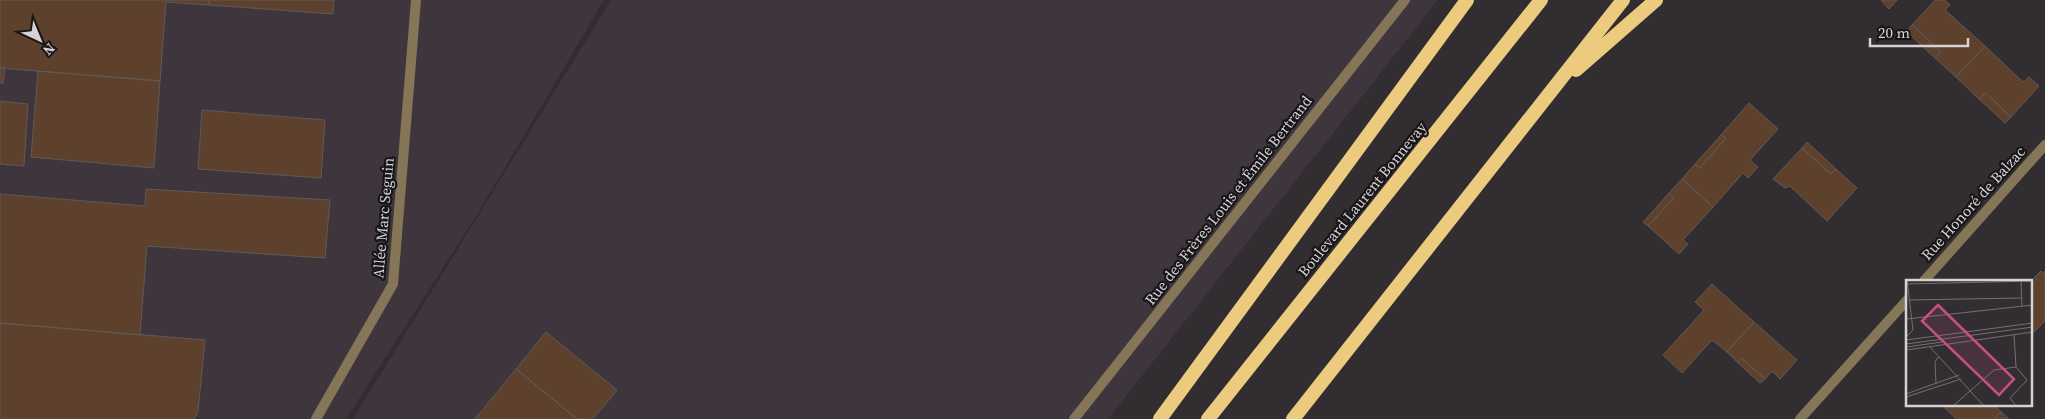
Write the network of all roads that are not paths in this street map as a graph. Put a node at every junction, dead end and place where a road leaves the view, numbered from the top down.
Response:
1 (416, 0) edge
2 (1405, 0) edge
3 (1467, 0) edge
4 (1541, 0) edge
5 (1623, 0) edge
6 (1656, 0) edge
7 (1549, 93) junction
8 (2045, 145) edge
9 (1925, 280) edge
10 (1906, 301) edge
11 (316, 419) edge
12 (1074, 419) edge
13 (1160, 419) edge
14 (1208, 419) edge
15 (1294, 419) edge
16 (1800, 419) edge

1 - 11 street, Allée Marc Seguin
2 - 12 street, Rue des Frères Louis et Émile Bertrand
3 - 13 highway
4 - 14 highway, Boulevard Laurent Bonnevay
5 - 7 highway
6 - 7 highway
7 - 15 highway
8 - 9 street, Rue Honoré de Balzac
10 - 16 street

